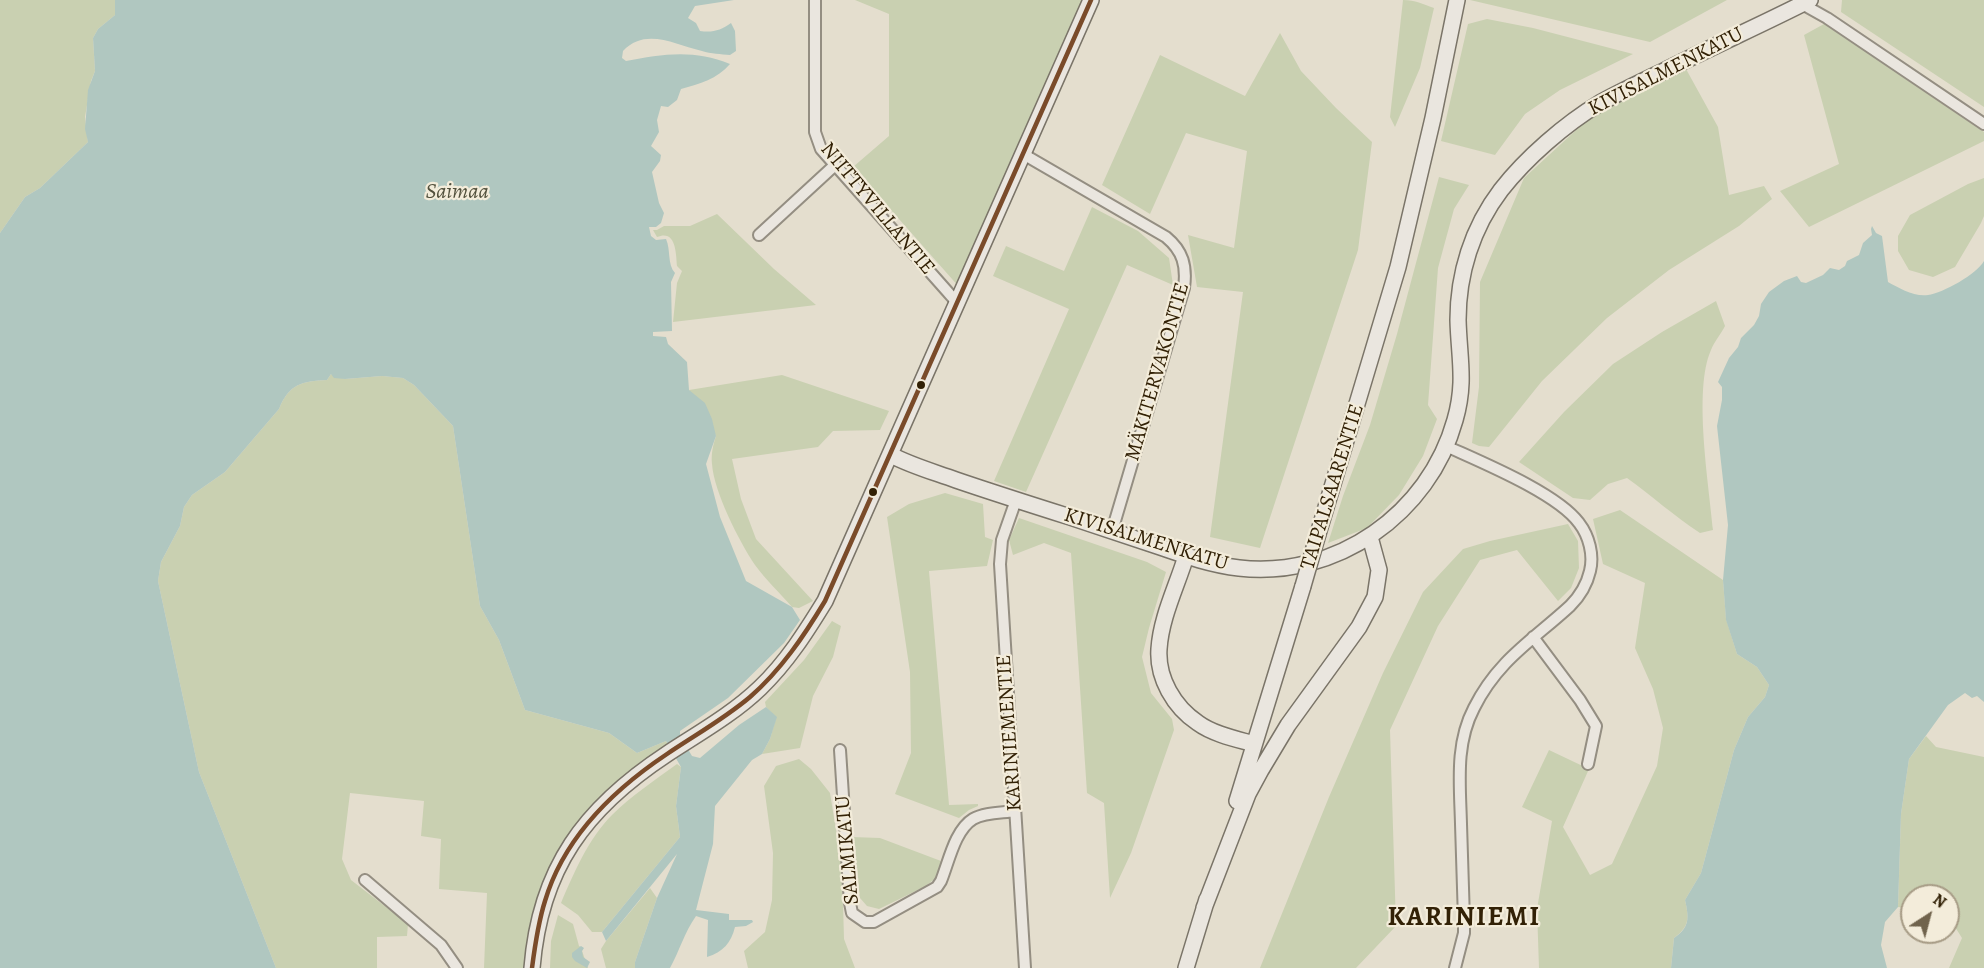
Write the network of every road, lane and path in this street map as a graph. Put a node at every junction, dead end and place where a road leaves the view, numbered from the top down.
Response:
1 (815, 0) edge
2 (1091, 0) edge
3 (1457, 0) edge
4 (1806, 2) edge
5 (1984, 124) edge
6 (1023, 154) junction
7 (835, 165) junction
8 (759, 235) dead end
9 (959, 300) junction
10 (1446, 446) junction
11 (891, 455) junction
12 (1016, 500) junction
13 (1112, 531) junction
14 (1370, 537) junction
15 (1186, 556) junction
16 (1533, 637) junction
17 (1254, 744) junction
18 (840, 750) dead end
19 (1588, 764) dead end
20 (1015, 811) junction
21 (365, 879) dead end
22 (1204, 908) junction
23 (457, 968) edge
24 (532, 968) edge
25 (1025, 968) edge
26 (1186, 968) edge
27 (1455, 968) edge

1 - 7 street, NIITTYVILLANTIE
2 - 6 street
3 - 17 street, TAIPALSAARENTIE, bridge
4 - 5 street
4 - 10 street, KIVISALMENKATU
6 - 9 street
6 - 13 street, MÄKITERVAKONTIE
7 - 8 street
7 - 9 street, NIITTYVILLANTIE
9 - 11 street
10 - 14 street, KIVISALMENKATU
10 - 16 street
11 - 12 street, KIVISALMENKATU
11 - 24 street
12 - 13 street, KIVISALMENKATU
12 - 20 street, KARINIEMENTIE
13 - 15 street, KIVISALMENKATU
14 - 15 street, KIVISALMENKATU
14 - 22 street
15 - 17 street
16 - 19 street
16 - 27 street
17 - 22 street, TAIPALSAARENTIE
18 - 20 street, SALMIKATU
20 - 25 street, KARINIEMENTIE
21 - 23 street
22 - 26 street, TAIPALSAARENTIE

